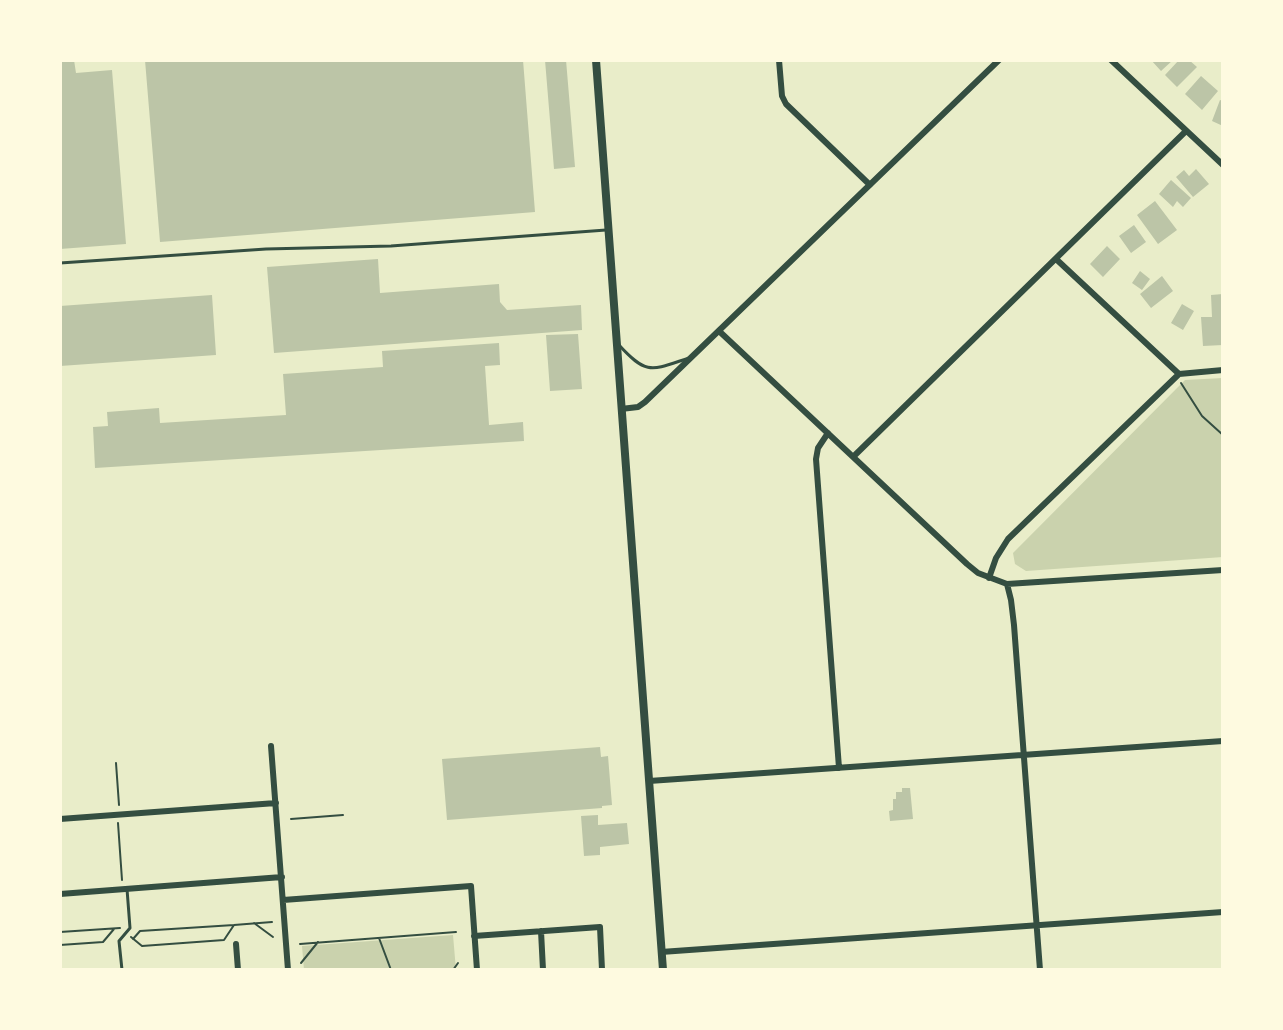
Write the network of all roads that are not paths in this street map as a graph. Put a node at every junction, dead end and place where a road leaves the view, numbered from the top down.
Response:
1 (596, 60) edge
2 (779, 60) edge
3 (999, 60) edge
4 (1111, 60) edge
5 (1186, 131) junction
6 (1223, 165) edge
7 (870, 185) junction
8 (608, 230) junction
9 (1056, 258) junction
10 (60, 263) edge
11 (719, 331) junction
12 (616, 341) junction
13 (694, 356) junction
14 (1223, 370) edge
15 (1177, 375) junction
16 (621, 409) junction
17 (828, 434) junction
18 (854, 456) junction
19 (1223, 570) edge
20 (989, 578) junction
21 (1007, 584) junction
22 (1223, 741) edge
23 (271, 746) dead end
24 (1024, 755) junction
25 (839, 768) junction
26 (649, 781) junction
27 (276, 803) junction
28 (60, 819) edge
29 (282, 877) junction
30 (125, 889) junction
31 (60, 894) edge
32 (283, 900) junction
33 (1223, 912) edge
34 (1037, 925) junction
35 (541, 931) junction
36 (474, 936) junction
37 (236, 944) dead end
38 (661, 952) junction
39 (122, 970) edge
40 (238, 970) edge
41 (288, 970) edge
42 (477, 970) edge
43 (543, 970) edge
44 (602, 970) edge
45 (663, 970) edge
46 (1040, 970) edge

1 - 8 main road
2 - 7 street
3 - 7 street
4 - 5 street
5 - 6 street
5 - 9 street
7 - 11 street
8 - 10 lane
8 - 12 main road
9 - 15 street
9 - 18 street
11 - 13 street
11 - 17 street
12 - 13 lane
12 - 16 main road
13 - 16 street
14 - 15 street
15 - 20 street
16 - 26 main road
17 - 18 street
17 - 25 street
18 - 20 street
19 - 21 street
20 - 21 street
21 - 24 street
22 - 24 street
23 - 27 street
24 - 25 street
24 - 34 street
25 - 26 street
26 - 38 main road
27 - 28 street
27 - 29 street
29 - 30 street
29 - 32 street
30 - 31 street
30 - 39 lane
32 - 36 street
32 - 41 street
33 - 34 street
34 - 38 street
34 - 46 street
35 - 36 street
35 - 43 street
35 - 44 street
36 - 42 street
37 - 40 street
38 - 45 main road

